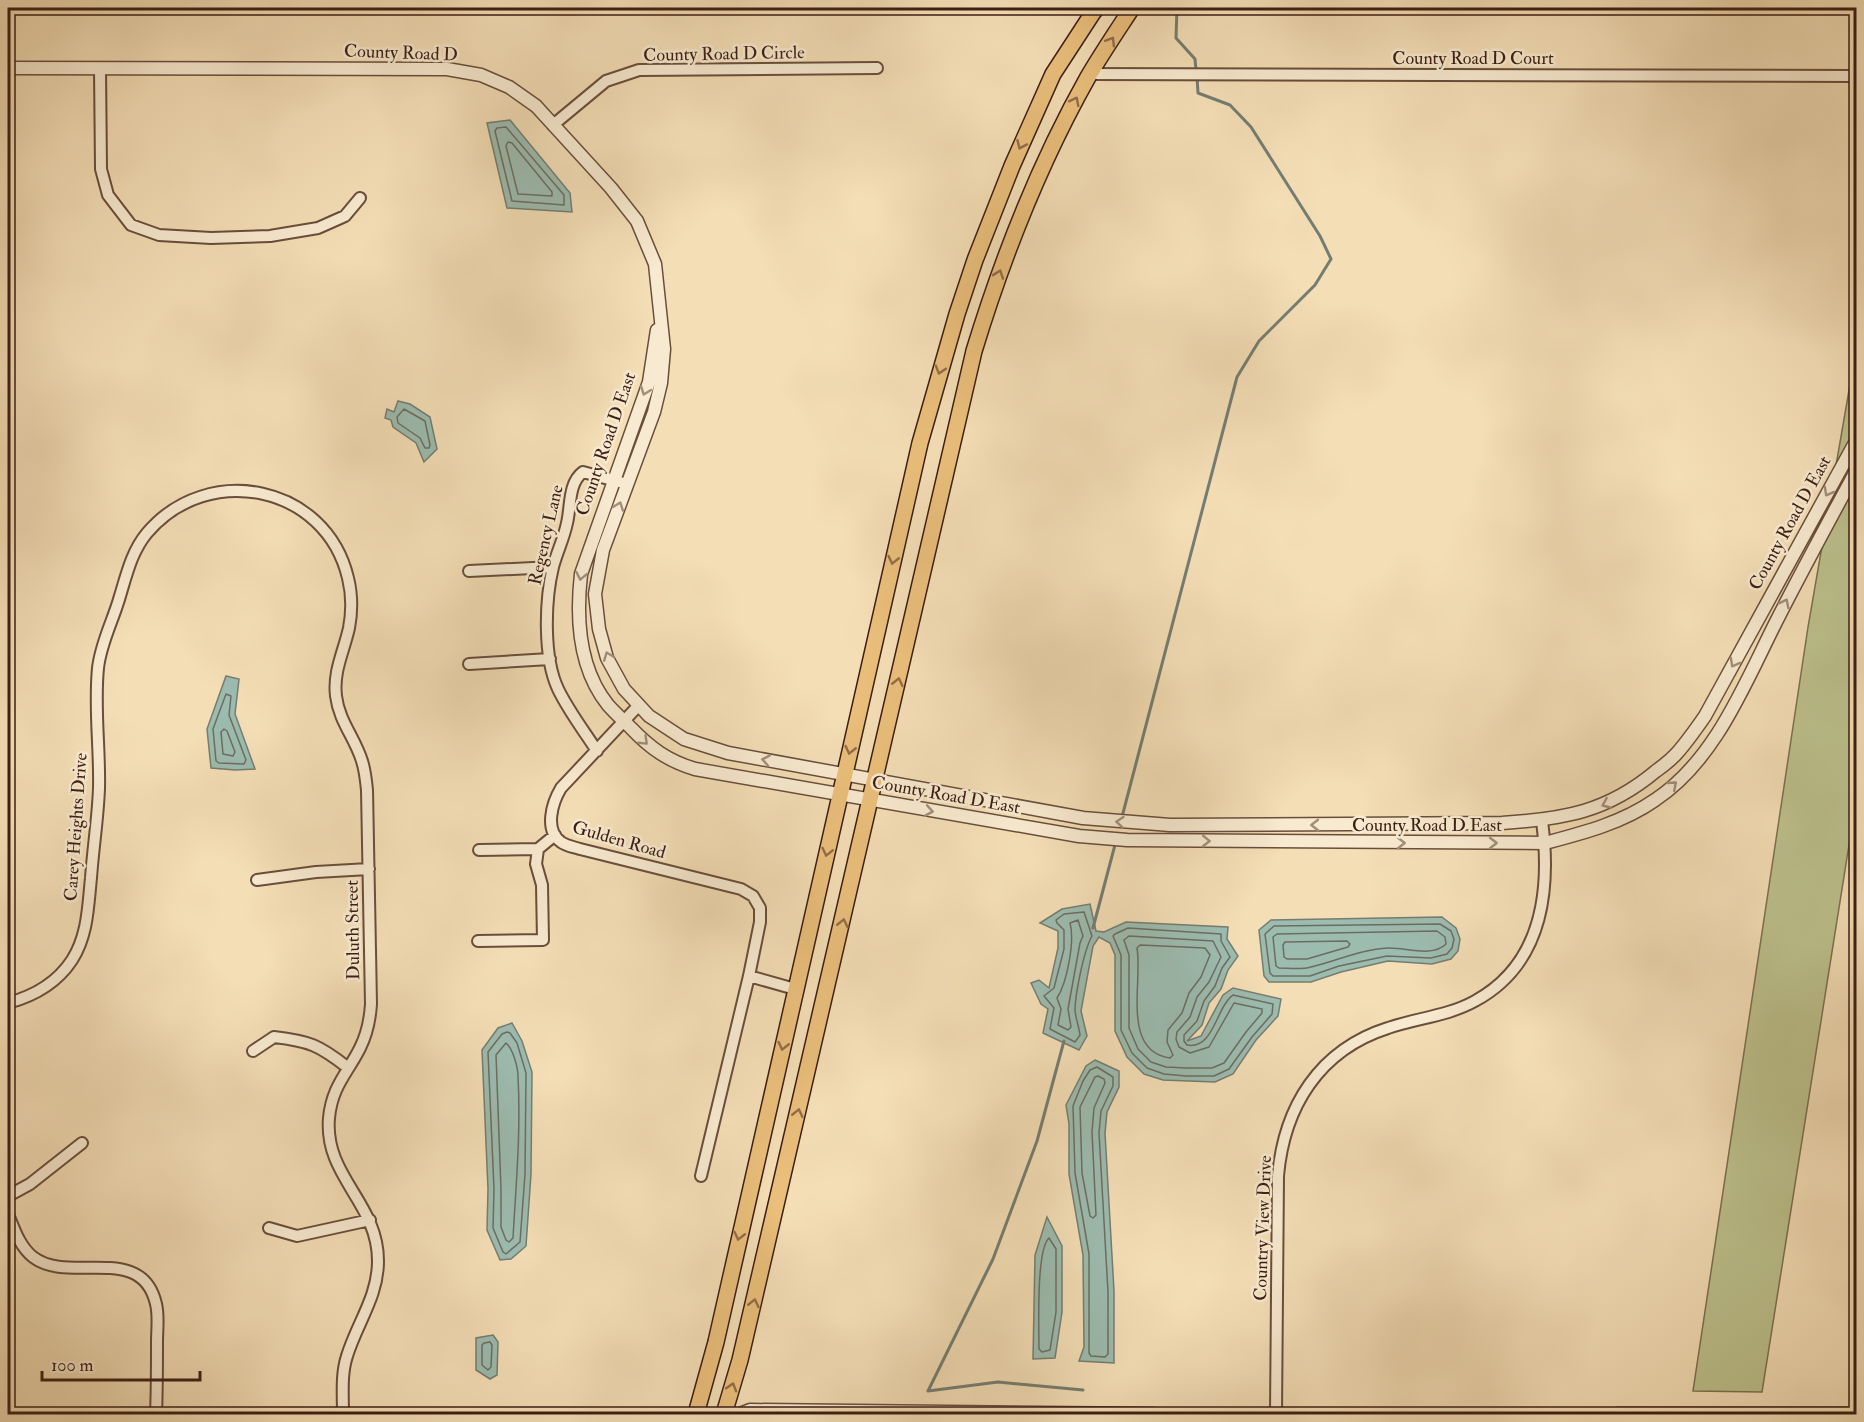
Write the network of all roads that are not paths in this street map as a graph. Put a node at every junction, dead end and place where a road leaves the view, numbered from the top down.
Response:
1 (1095, 8) edge
2 (1132, 8) edge
3 (8, 68) edge
4 (100, 68) junction
5 (877, 69) dead end
6 (1090, 74) junction
7 (1857, 76) edge
8 (553, 125) junction
9 (360, 198) dead end
10 (659, 313) junction
11 (1857, 441) edge
12 (1857, 471) edge
13 (613, 480) junction
14 (627, 484) junction
15 (553, 567) junction
16 (469, 571) dead end
17 (124, 581) joint
18 (550, 659) junction
19 (470, 664) dead end
20 (639, 705) junction
21 (624, 721) junction
22 (597, 751) junction
23 (844, 774) junction
24 (876, 780) junction
25 (840, 795) junction
26 (871, 801) junction
27 (1542, 821) junction
28 (555, 835) junction
29 (1545, 843) junction
30 (538, 849) junction
31 (479, 850) dead end
32 (369, 869) junction
33 (257, 880) dead end
34 (478, 941) dead end
35 (749, 976) junction
36 (795, 989) junction
37 (8, 1003) edge
38 (253, 1051) dead end
39 (347, 1067) junction
40 (82, 1143) dead end
41 (701, 1176) dead end
42 (8, 1196) edge
43 (8, 1214) edge
44 (370, 1220) junction
45 (269, 1228) dead end
46 (156, 1414) edge
47 (343, 1414) edge
48 (696, 1414) edge
49 (724, 1414) edge
50 (740, 1414) edge
51 (1153, 1414) edge
52 (1276, 1414) edge
53 (1618, 1414) edge
54 (1857, 1414) edge

1 -> 23 main road
6 -> 2 main road
3 - 4 street, County Road D
4 - 8 street, County Road D
4 - 9 street
5 - 8 street, County Road D Circle
6 - 7 street, County Road D Court
24 -> 6 main road
8 - 10 street, County Road D
10 -> 13 street, County Road D East
10 - 14 street, County Road D East
11 -> 27 street, County Road D East
29 -> 12 street, County Road D East
13 - 14 street, Regency Lane
13 - 15 street, Regency Lane
13 -> 21 street, County Road D East
20 -> 14 street, County Road D East
15 - 16 street
15 - 18 street, Regency Lane
17 - 32 street, Duluth Street
17 - 37 street, Carey Heights Drive
18 - 19 street
18 - 22 street, Regency Lane
20 - 21 street, Gulden Road
23 -> 20 street, County Road D East
21 - 22 street, Gulden Road
21 -> 25 street, County Road D East
22 - 28 street, Gulden Road
23 - 24 street, County Road D East
23 - 25 main road
24 - 26 main road
27 -> 24 street, County Road D East
25 - 26 street, County Road D East
25 -> 36 main road
26 -> 29 street, County Road D East
49 -> 26 main road
27 - 29 street, Country View Drive
28 - 30 street
28 - 35 street, Gulden Road
29 - 52 street, Country View Drive
30 - 31 street
30 - 34 street
32 - 33 street
32 - 39 street, Duluth Street
35 - 36 street
35 - 41 street, Gulden Road
36 -> 48 main road
38 - 39 street
39 - 44 street, Duluth Street
40 - 42 street
43 - 46 street
44 - 45 street
44 - 47 street, Duluth Street
50 - 51 street
53 - 54 street

